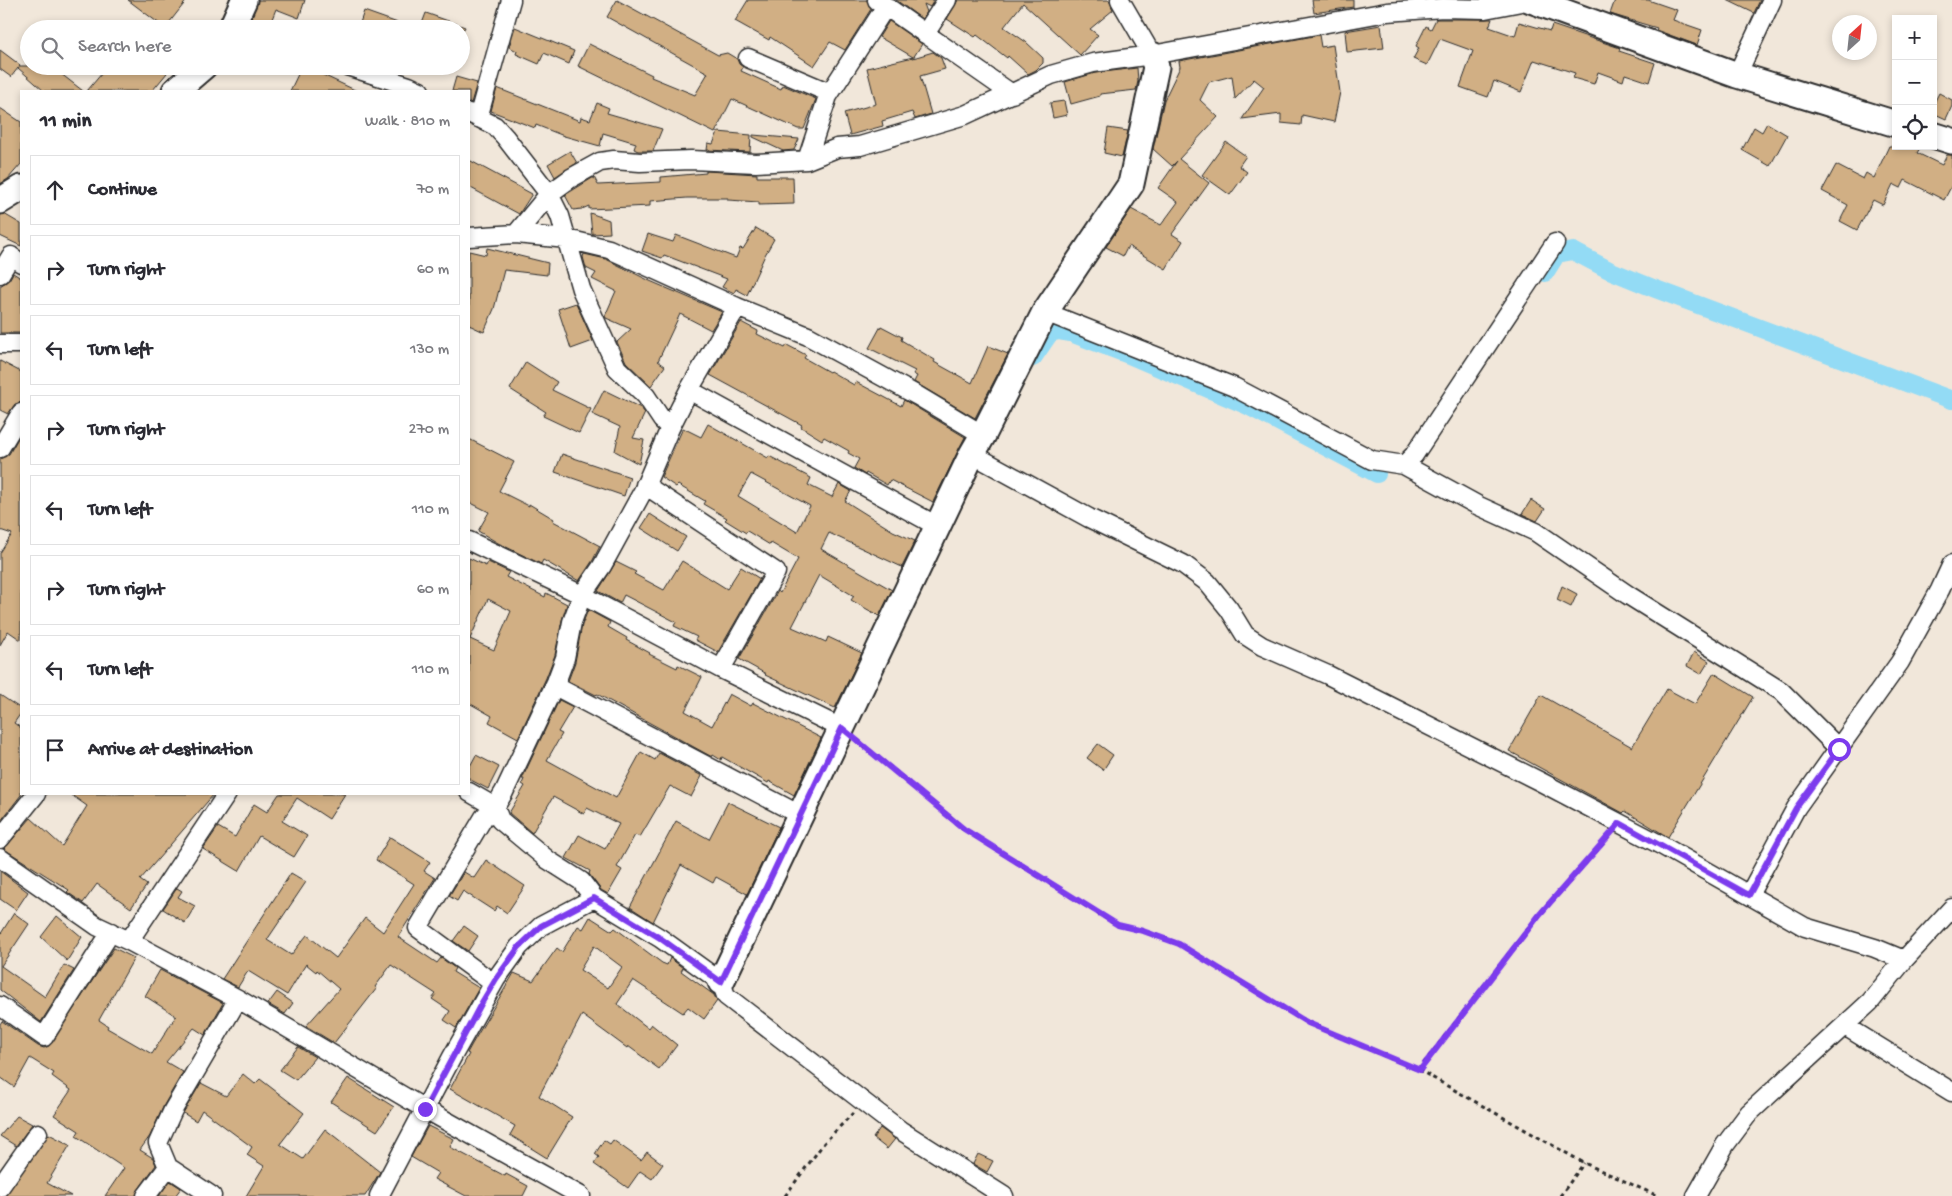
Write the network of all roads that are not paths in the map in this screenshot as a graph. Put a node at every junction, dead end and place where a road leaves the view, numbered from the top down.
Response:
1 (244, 0) edge
2 (511, 0) edge
3 (947, 0) edge
4 (1120, 0) edge
5 (1531, 0) edge
6 (1772, 0) edge
7 (881, 3) edge
8 (235, 20) edge
9 (925, 34) junction
10 (1152, 55) junction
11 (748, 58) dead end
12 (375, 75) edge
13 (1737, 75) junction
14 (418, 90) edge
15 (830, 93) junction
16 (1012, 94) junction
17 (474, 116) edge
18 (1892, 123) edge
19 (1937, 136) edge
20 (1952, 141) edge
21 (807, 160) junction
22 (20, 189) edge
23 (549, 194) junction
24 (0, 201) edge
25 (516, 234) junction
26 (470, 237) edge
27 (567, 240) junction
28 (1555, 243) dead end
29 (20, 261) edge
30 (0, 274) edge
31 (737, 307) junction
32 (1045, 312) junction
33 (0, 344) edge
34 (20, 344) edge
35 (690, 390) junction
36 (20, 415) edge
37 (670, 428) junction
38 (977, 444) junction
39 (0, 448) edge
40 (1404, 465) junction
41 (645, 485) junction
42 (938, 526) junction
43 (470, 544) edge
44 (1952, 564) edge
45 (582, 595) junction
46 (721, 669) junction
47 (555, 686) junction
48 (842, 728) junction
49 (1839, 749) junction
50 (470, 793) edge
51 (35, 795) edge
52 (226, 795) edge
53 (495, 807) junction
54 (800, 815) junction
55 (0, 839) edge
56 (0, 858) edge
57 (1749, 895) junction
58 (594, 898) junction
59 (1952, 908) edge
60 (111, 932) junction
61 (129, 941) junction
62 (1904, 960) junction
63 (493, 983) junction
64 (724, 989) junction
65 (238, 999) junction
66 (0, 1006) edge
67 (1845, 1026) junction
68 (1952, 1092) edge
69 (425, 1109) junction
70 (38, 1133) dead end
71 (168, 1167) junction
72 (0, 1187) edge
73 (146, 1196) edge
74 (212, 1196) edge
75 (379, 1196) edge
76 (581, 1196) edge
77 (1004, 1196) edge
78 (1696, 1196) edge

1 - 8 street
2 - 17 street
3 - 9 street
4 - 10 street
5 - 10 street
5 - 13 street
6 - 13 street
7 - 9 street
7 - 15 street
9 - 16 street
10 - 16 street
10 - 32 street
11 - 15 street
12 - 14 street
13 - 18 street
15 - 21 street
16 - 21 street
17 - 23 street
19 - 20 street
21 - 23 street
22 - 24 street
23 - 25 street
23 - 27 street
25 - 26 street
25 - 27 street
27 - 31 street
27 - 37 street
28 - 40 street
29 - 30 street
31 - 35 street
31 - 38 street
32 - 38 street
32 - 40 street
33 - 34 street
35 - 37 street
35 - 42 street
36 - 39 street
37 - 41 street
38 - 42 street
38 - 57 street
40 - 49 street
41 - 45 street
41 - 46 street
42 - 48 street
43 - 45 street
44 - 49 street
45 - 46 street
45 - 47 street
46 - 48 street
47 - 53 street
47 - 54 street
48 - 54 street
49 - 57 street
50 - 53 street
51 - 55 street
52 - 61 street
53 - 58 street
53 - 63 street
54 - 64 street
56 - 60 street
57 - 62 street
58 - 63 street
58 - 64 street
59 - 62 street
60 - 61 street
60 - 66 street
61 - 65 street
62 - 67 street
63 - 69 street
64 - 77 street
65 - 69 street
65 - 71 street
67 - 68 street
67 - 78 street
69 - 75 street
69 - 76 street
70 - 72 street
71 - 73 street
71 - 74 street

